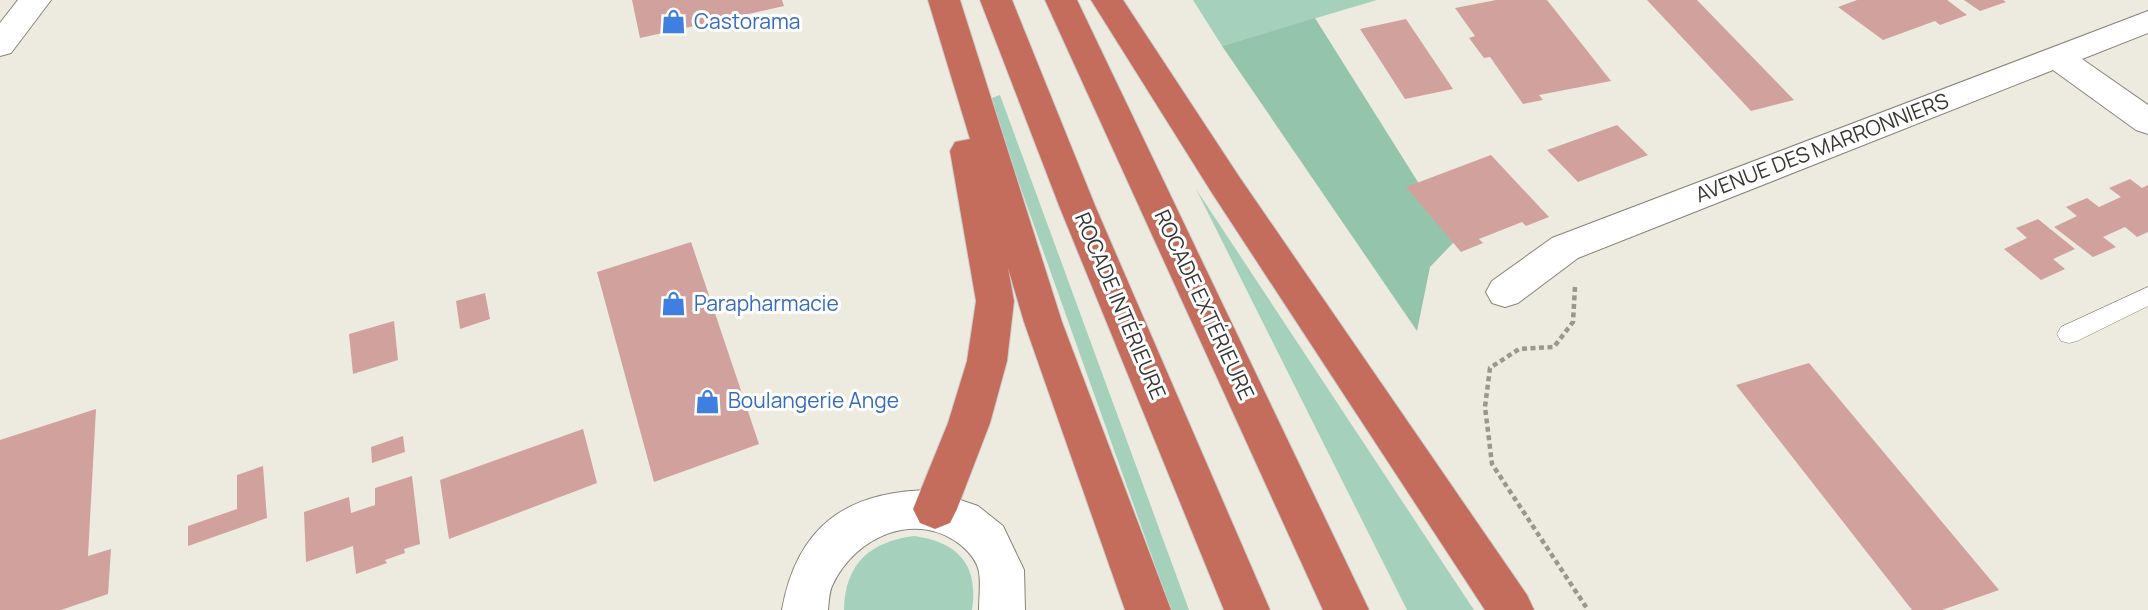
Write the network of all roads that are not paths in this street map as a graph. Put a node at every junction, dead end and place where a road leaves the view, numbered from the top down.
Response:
1 (35, 0) edge
2 (943, 0) edge
3 (996, 0) edge
4 (1061, 0) edge
5 (1107, 0) edge
6 (2148, 21) edge
7 (0, 45) edge
8 (2057, 57) junction
9 (2148, 122) edge
10 (1505, 292) dead end
11 (2148, 296) edge
12 (2069, 334) dead end
13 (935, 509) junction
14 (805, 610) edge
15 (1002, 610) edge
16 (1148, 610) edge
17 (1247, 610) edge
18 (1346, 610) edge
19 (1511, 610) edge

1 - 7 street
2 - 13 highway
2 - 16 highway
3 - 17 highway, ROCADE INTÉRIEURE
4 - 18 highway, ROCADE EXTÉRIEURE
5 - 19 highway
6 - 8 street, AVENUE DES MARRONNIERS
8 - 9 street
8 - 10 street, AVENUE DES MARRONNIERS
11 - 12 lane
13 - 14 street
13 - 15 street

